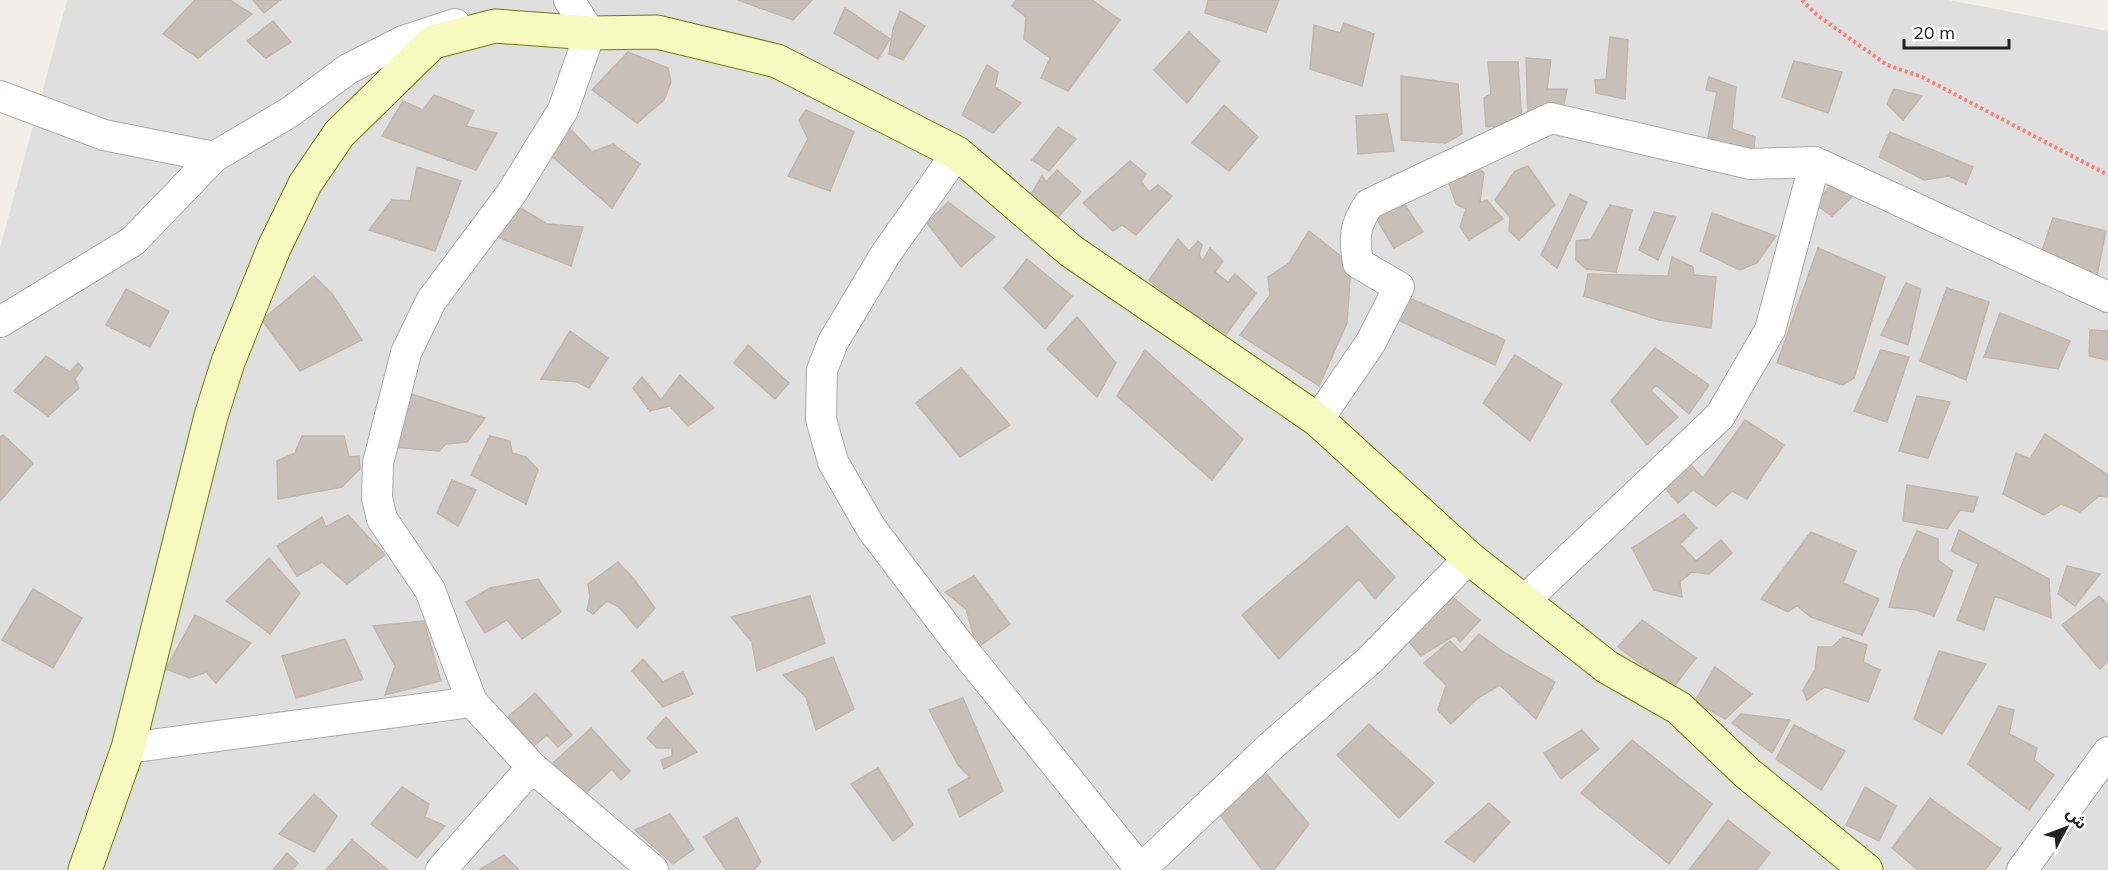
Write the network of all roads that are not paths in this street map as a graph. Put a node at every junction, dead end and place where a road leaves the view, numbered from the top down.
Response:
1 (569, 0) edge
2 (495, 27) junction
3 (590, 33) junction
4 (0, 96) edge
5 (957, 153) junction
6 (214, 157) junction
7 (1815, 162) junction
8 (2108, 297) edge
9 (0, 322) edge
10 (1318, 420) junction
11 (1468, 558) junction
12 (1525, 600) junction
13 (472, 702) junction
14 (128, 748) junction
15 (2108, 752) edge
16 (532, 767) junction
17 (85, 870) edge
18 (441, 870) edge
19 (653, 870) edge
20 (1141, 870) edge
21 (1866, 870) edge
22 (2022, 870) edge

1 - 3 street
2 - 3 street
2 - 6 street
2 - 14 street
3 - 5 street
3 - 13 street
4 - 6 street
5 - 10 street
5 - 20 street
6 - 9 street
7 - 8 street
7 - 10 street
7 - 12 street
10 - 11 street
11 - 12 street
11 - 20 street
12 - 21 street
13 - 14 street
13 - 16 street
14 - 17 street
15 - 22 street
16 - 18 street
16 - 19 street

